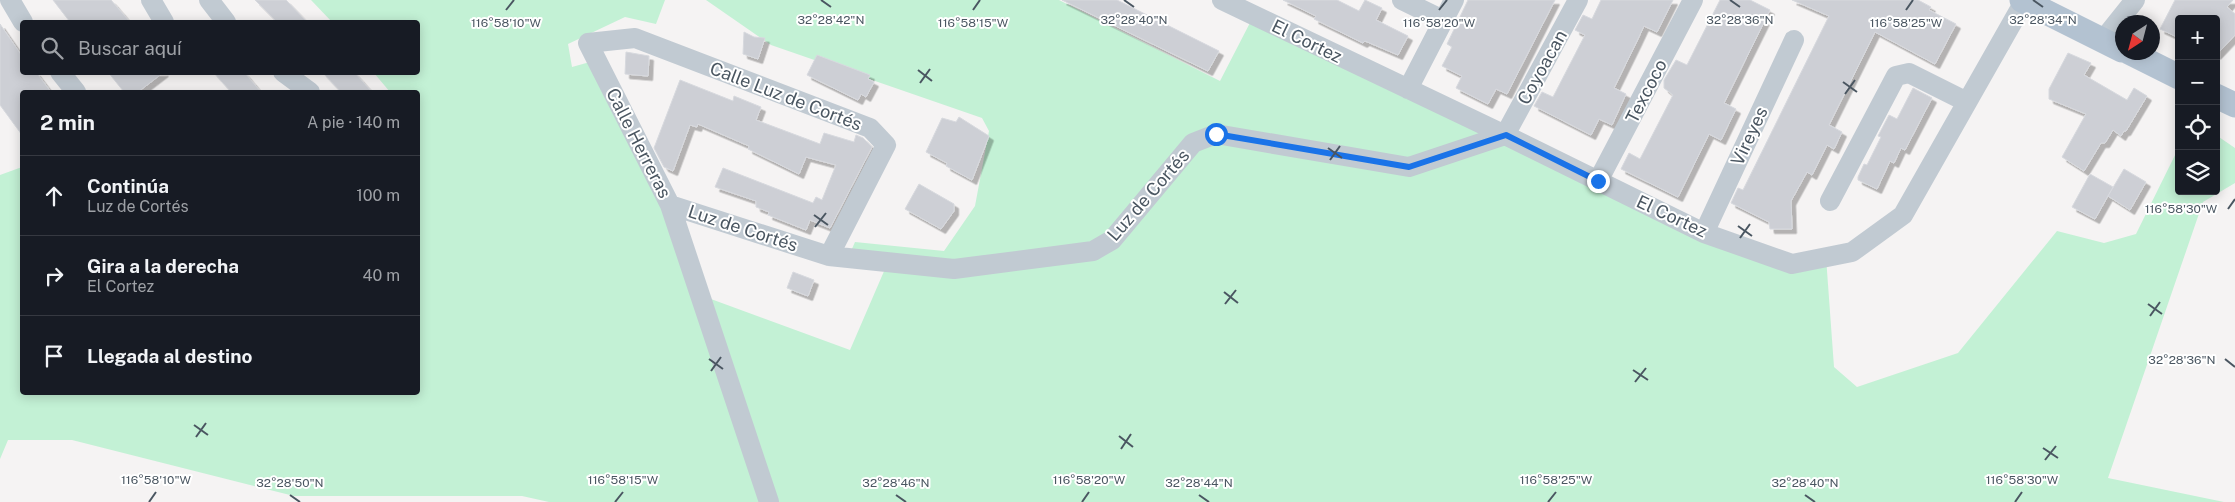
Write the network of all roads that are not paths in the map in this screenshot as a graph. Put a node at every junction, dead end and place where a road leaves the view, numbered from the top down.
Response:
1 (10, 0) edge
2 (151, 0) edge
3 (209, 0) edge
4 (1222, 0) edge
5 (1402, 0) edge
6 (1454, 0) edge
7 (1578, 0) edge
8 (1693, 0) edge
9 (2024, 0) edge
10 (2135, 0) edge
11 (22, 20) edge
12 (163, 20) edge
13 (224, 20) edge
14 (1443, 20) junction
15 (1794, 40) dead end
16 (588, 43) joint
17 (2112, 45) edge
18 (2145, 60) edge
19 (62, 75) edge
20 (287, 75) edge
21 (2175, 75) edge
22 (1408, 89) junction
23 (74, 90) edge
24 (307, 90) edge
25 (2220, 98) edge
26 (1967, 102) junction
27 (2235, 105) edge
28 (1506, 135) junction
29 (1598, 181) junction
30 (1830, 201) dead end
31 (670, 205) junction
32 (1704, 233) junction
33 (829, 256) junction
34 (769, 502) edge

1 - 11 street
2 - 12 street
3 - 13 street
4 - 22 street, El Cortez
5 - 14 street
6 - 14 street
7 - 28 street, Coyoacan
8 - 29 street, Texcoco
9 - 17 main road
9 - 26 street, El Cortez
10 - 17 street
14 - 22 street
15 - 32 street, Vireyes
16 - 31 street, Calle Herreras
16 - 33 street, Calle Luz de Cortés
18 - 21 main road
19 - 23 street
20 - 24 street
22 - 28 street, El Cortez
25 - 27 main road
26 - 30 street
26 - 32 street, El Cortez
28 - 29 street, El Cortez
28 - 33 street, Luz de Cortés
29 - 32 street, El Cortez
31 - 33 street, Luz de Cortés
31 - 34 street, Calle Herreras

